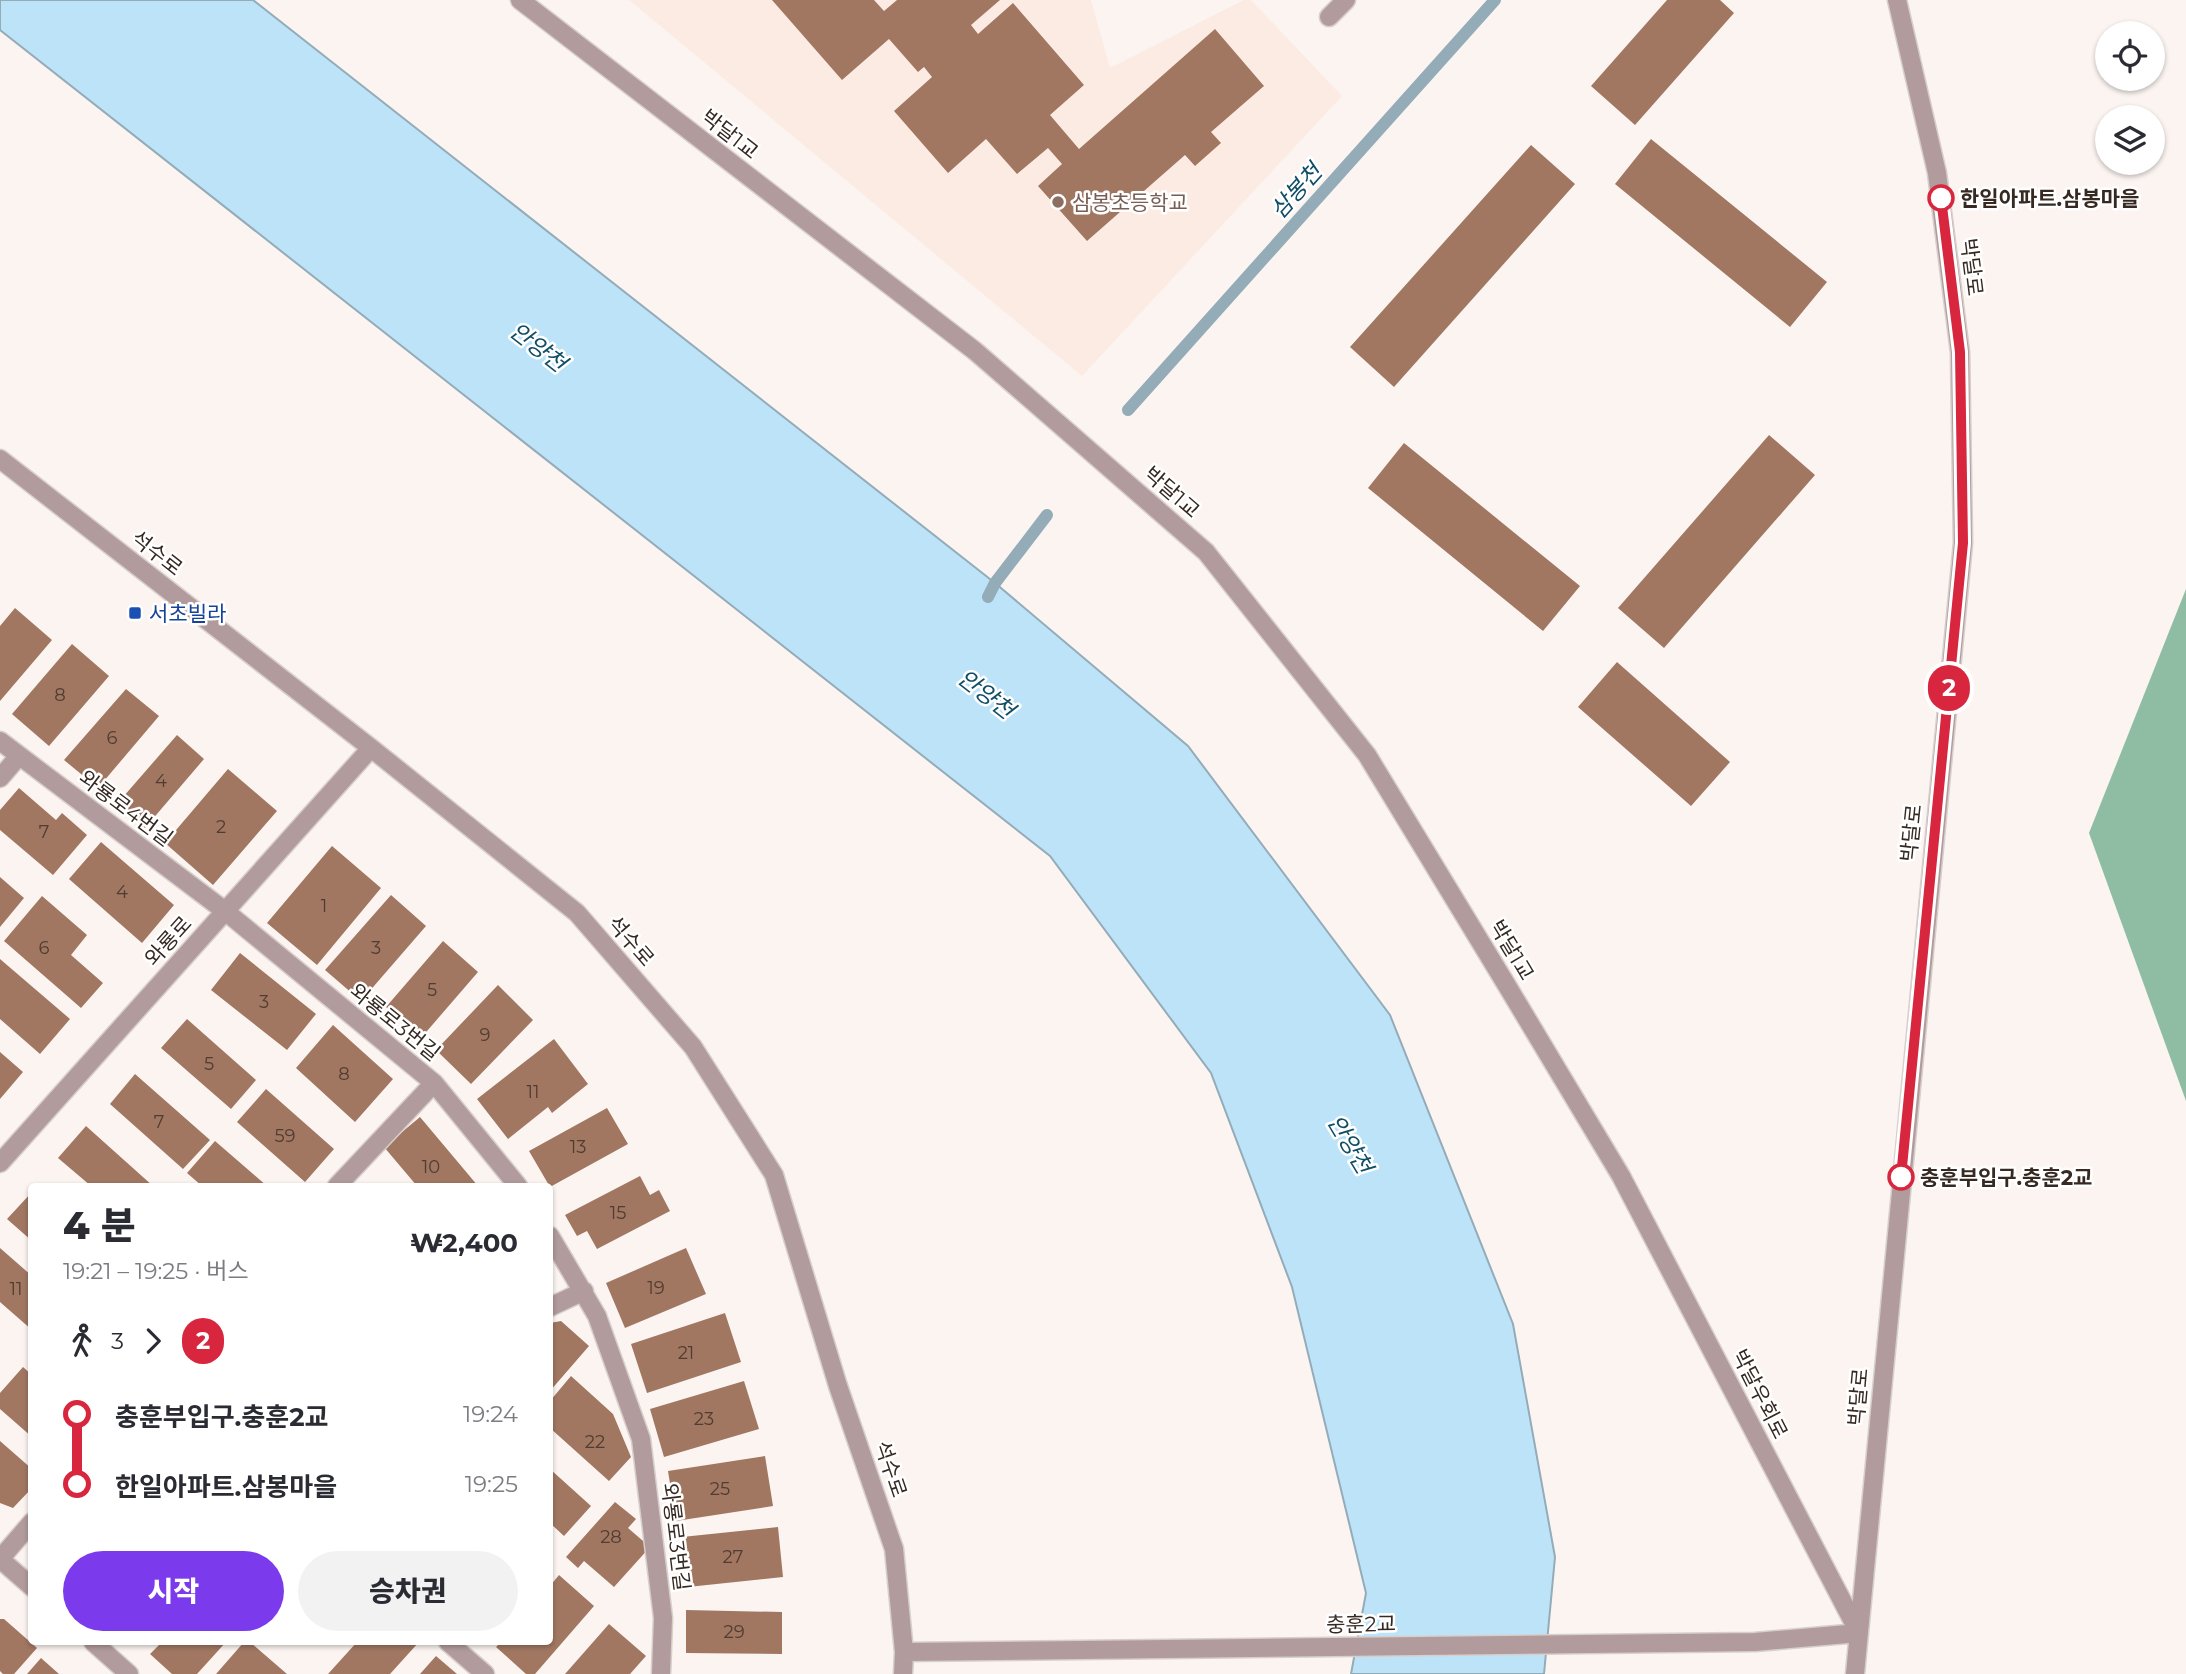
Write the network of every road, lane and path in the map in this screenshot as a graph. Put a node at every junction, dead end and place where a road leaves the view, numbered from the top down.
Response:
1 (520, 0) edge
2 (1346, 0) edge
3 (1898, 0) edge
4 (1903, 0) edge
5 (1329, 18) dead end
6 (0, 459) edge
7 (0, 741) edge
8 (371, 748) junction
9 (19, 756) junction
10 (0, 778) edge
11 (225, 911) junction
12 (434, 1083) junction
13 (0, 1163) edge
14 (1621, 1176) joint
15 (340, 1183) edge
16 (516, 1183) edge
17 (553, 1242) edge
18 (584, 1291) junction
19 (553, 1306) edge
20 (28, 1527) edge
21 (0, 1559) edge
22 (28, 1584) edge
23 (1859, 1633) junction
24 (96, 1645) edge
25 (451, 1645) edge
26 (904, 1653) junction
27 (129, 1674) edge
28 (485, 1674) edge
29 (661, 1674) edge
30 (902, 1674) edge
31 (1854, 1674) edge

1 - 14 street, 박달1교
2 - 5 street
3 - 4 street
3 - 23 street, 박달로
6 - 8 street, 석수로
7 - 9 street, 와룡로4번길
8 - 11 street, 와룡로
8 - 26 street, 석수로
9 - 10 street
9 - 11 street, 와룡로4번길
11 - 12 street, 와룡로3번길
11 - 13 street, 와룡로
12 - 15 street
12 - 16 street, 와룡로3번길
14 - 23 street, 박달우회로
17 - 18 street, 와룡로3번길
18 - 19 street
18 - 29 street, 와룡로3번길
20 - 21 street
21 - 22 street
23 - 26 street, 충훈2교
23 - 31 street, 박달로
24 - 27 street
25 - 28 street
26 - 30 street, 석수로

